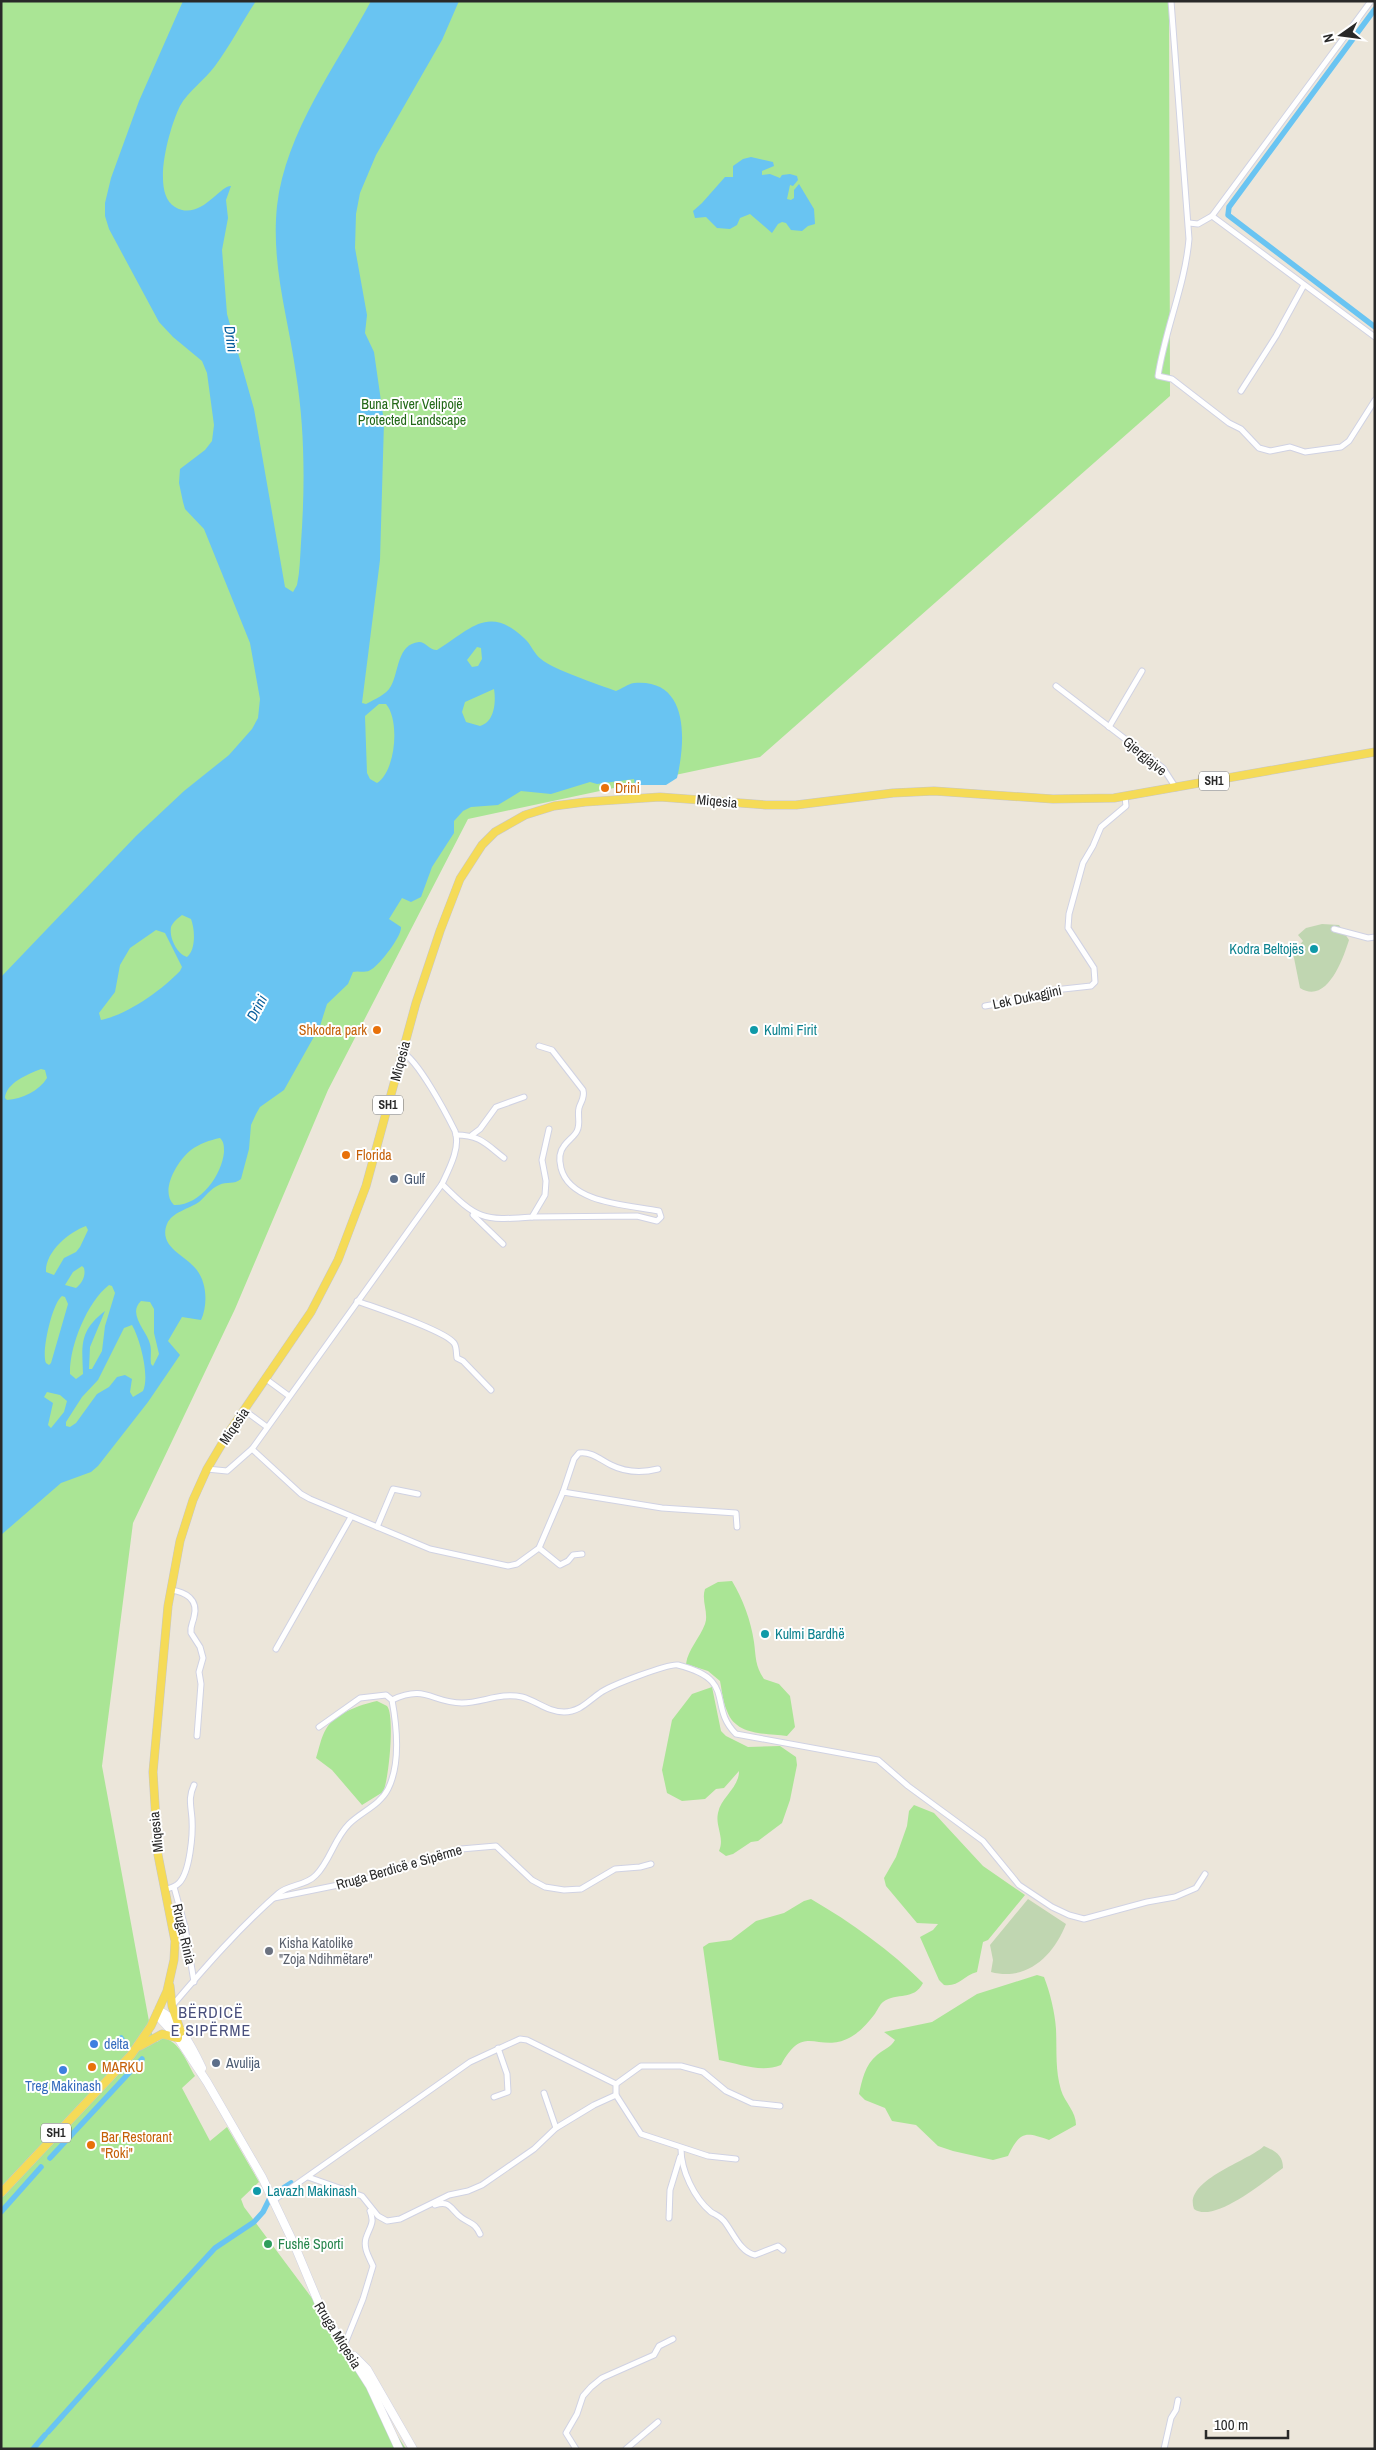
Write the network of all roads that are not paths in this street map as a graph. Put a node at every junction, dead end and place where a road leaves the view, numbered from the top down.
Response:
1 (1170, 1) edge
2 (1371, 1) edge
3 (1212, 216) junction
4 (1189, 224) junction
5 (1304, 284) junction
6 (1375, 337) edge
7 (1241, 391) dead end
8 (1375, 400) edge
9 (1142, 671) dead end
10 (1056, 686) dead end
11 (1109, 727) junction
12 (1375, 752) edge
13 (1176, 788) junction
14 (1125, 797) junction
15 (1334, 929) dead end
16 (1375, 937) edge
17 (985, 1006) dead end
18 (538, 1046) dead end
19 (402, 1052) junction
20 (524, 1097) dead end
21 (549, 1129) dead end
22 (456, 1135) junction
23 (472, 1135) junction
24 (504, 1158) dead end
25 (442, 1184) junction
26 (467, 1209) junction
27 (532, 1217) junction
28 (503, 1244) dead end
29 (357, 1300) junction
30 (266, 1379) junction
31 (491, 1390) dead end
32 (289, 1396) junction
33 (244, 1410) junction
34 (267, 1427) junction
35 (252, 1450) junction
36 (207, 1469) junction
37 (658, 1469) dead end
38 (563, 1492) junction
39 (418, 1494) dead end
40 (351, 1517) junction
41 (377, 1527) junction
42 (737, 1527) dead end
43 (539, 1548) junction
44 (582, 1554) dead end
45 (171, 1590) junction
46 (276, 1648) dead end
47 (392, 1700) junction
48 (319, 1727) dead end
49 (197, 1736) dead end
50 (194, 1785) dead end
51 (651, 1864) dead end
52 (1206, 1874) dead end
53 (170, 1888) junction
54 (274, 1898) junction
55 (170, 1979) junction
56 (194, 1982) junction
57 (172, 2006) junction
58 (157, 2013) junction
59 (180, 2035) junction
60 (136, 2048) junction
61 (498, 2048) junction
62 (616, 2084) junction
63 (544, 2093) dead end
64 (616, 2095) junction
65 (494, 2097) dead end
66 (780, 2106) dead end
67 (556, 2128) junction
68 (681, 2151) junction
69 (736, 2159) dead end
70 (308, 2177) junction
71 (1, 2193) edge
72 (273, 2199) junction
73 (369, 2206) junction
74 (424, 2207) junction
75 (669, 2218) dead end
76 (480, 2234) dead end
77 (783, 2250) dead end
78 (673, 2339) dead end
79 (346, 2350) junction
80 (1178, 2400) dead end
81 (658, 2422) dead end
82 (399, 2449) edge
83 (413, 2449) edge
84 (576, 2449) edge
85 (626, 2449) edge
86 (1164, 2449) edge

1 - 4 street
2 - 3 street
3 - 4 street
3 - 5 street
4 - 8 street
5 - 6 street
5 - 7 street
9 - 11 street, Gjergjajve
10 - 11 street, Gjergjajve
11 - 13 street, Gjergjajve
12 - 13 main road, SH1
13 - 14 main road, SH1
14 - 17 street, Lek Dukagjini
14 - 19 main road, Miqesia / SH1
15 - 16 street
18 - 27 street
19 - 22 street
19 - 30 main road, Miqesia / SH1
20 - 23 street
21 - 27 street
22 - 23 street
22 - 25 street
23 - 24 street
25 - 26 street
25 - 29 street
26 - 27 street
26 - 28 street
29 - 31 street
29 - 32 street
30 - 32 street
30 - 33 main road, Miqesia / SH1
32 - 34 street
33 - 34 street
33 - 36 main road, Miqesia / SH1
34 - 35 street
35 - 36 street
35 - 40 street
36 - 45 main road, Miqesia / SH1
37 - 38 street
38 - 42 street
38 - 43 street
39 - 41 street
40 - 41 street
40 - 46 street
41 - 43 street
43 - 44 street
45 - 49 street
45 - 53 main road, Miqesia / SH1
47 - 48 street
47 - 52 street
47 - 54 street
50 - 53 street, Rruga Rinia
51 - 54 street, Rruga Berdicë e Sipërme
53 - 55 main road, Miqesia / SH1
53 - 56 street, Rruga Rinia
54 - 56 street
55 - 57 main road
55 - 58 main road, SH1
56 - 57 street
57 - 59 main road
58 - 59 main road, Rruga Miqesia
58 - 60 main road, SH1
59 - 60 main road
59 - 72 main road, Rruga Miqesia
60 - 71 main road, SH1
61 - 62 street
61 - 65 street
61 - 70 street
62 - 64 street
62 - 66 street
63 - 67 street
64 - 67 street
64 - 68 street
67 - 74 street
68 - 69 street
68 - 75 street
68 - 77 street
70 - 72 street
70 - 73 street
72 - 79 main road, Rruga Miqesia
73 - 74 street
73 - 79 street
74 - 76 street
78 - 84 street
79 - 82 main road, Rruga Miqesia
79 - 83 main road
80 - 86 street
81 - 85 street

